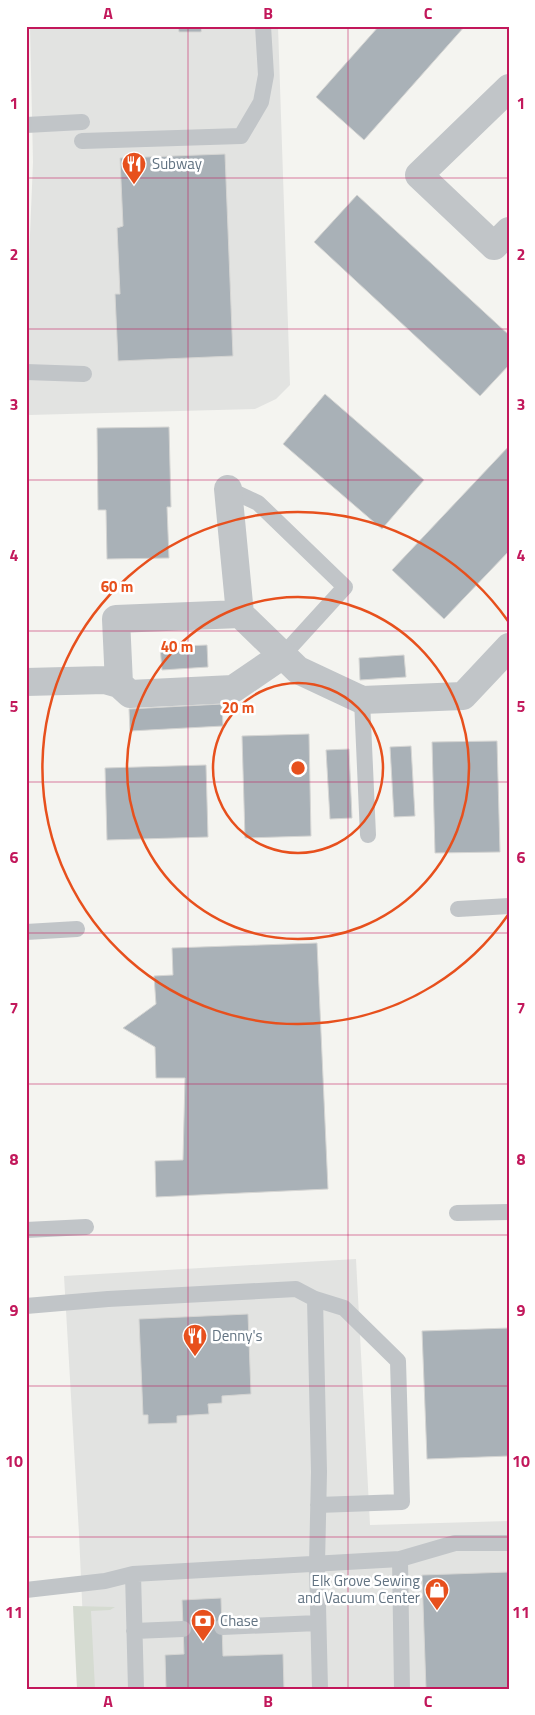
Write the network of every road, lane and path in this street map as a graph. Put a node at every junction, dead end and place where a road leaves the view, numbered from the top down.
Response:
1 (263, 26) edge
2 (509, 88) edge
3 (82, 122) dead end
4 (26, 125) edge
5 (82, 141) dead end
6 (509, 231) edge
7 (26, 372) edge
8 (84, 374) dead end
9 (228, 489) joint
10 (240, 614) junction
11 (509, 647) edge
12 (283, 655) junction
13 (26, 682) edge
14 (119, 684) junction
15 (362, 700) junction
16 (368, 834) dead end
17 (509, 906) edge
18 (458, 908) dead end
19 (77, 928) dead end
20 (26, 932) edge
21 (509, 1212) edge
22 (457, 1213) dead end
23 (86, 1227) dead end
24 (26, 1230) edge
25 (315, 1299) junction
26 (26, 1306) edge
27 (318, 1505) junction
28 (509, 1543) edge
29 (400, 1559) junction
30 (317, 1564) junction
31 (133, 1574) junction
32 (26, 1590) edge
33 (318, 1623) junction
34 (222, 1627) dead end
35 (183, 1629) dead end
36 (134, 1631) junction
37 (136, 1689) edge
38 (320, 1689) edge
39 (402, 1689) edge

1 - 5 lane
2 - 6 street
3 - 4 lane
7 - 8 lane
9 - 10 street
9 - 12 lane
10 - 12 street
10 - 14 street
11 - 15 street
12 - 14 street
12 - 15 street
13 - 14 street
15 - 16 lane
17 - 18 lane
19 - 20 lane
21 - 22 lane
23 - 24 lane
25 - 26 lane
25 - 27 lane
25 - 27 lane
27 - 30 lane
28 - 29 lane
29 - 30 lane
29 - 39 lane
30 - 31 lane
30 - 33 lane
31 - 32 lane
31 - 36 lane
33 - 34 lane
33 - 38 lane
35 - 36 lane
36 - 37 lane

